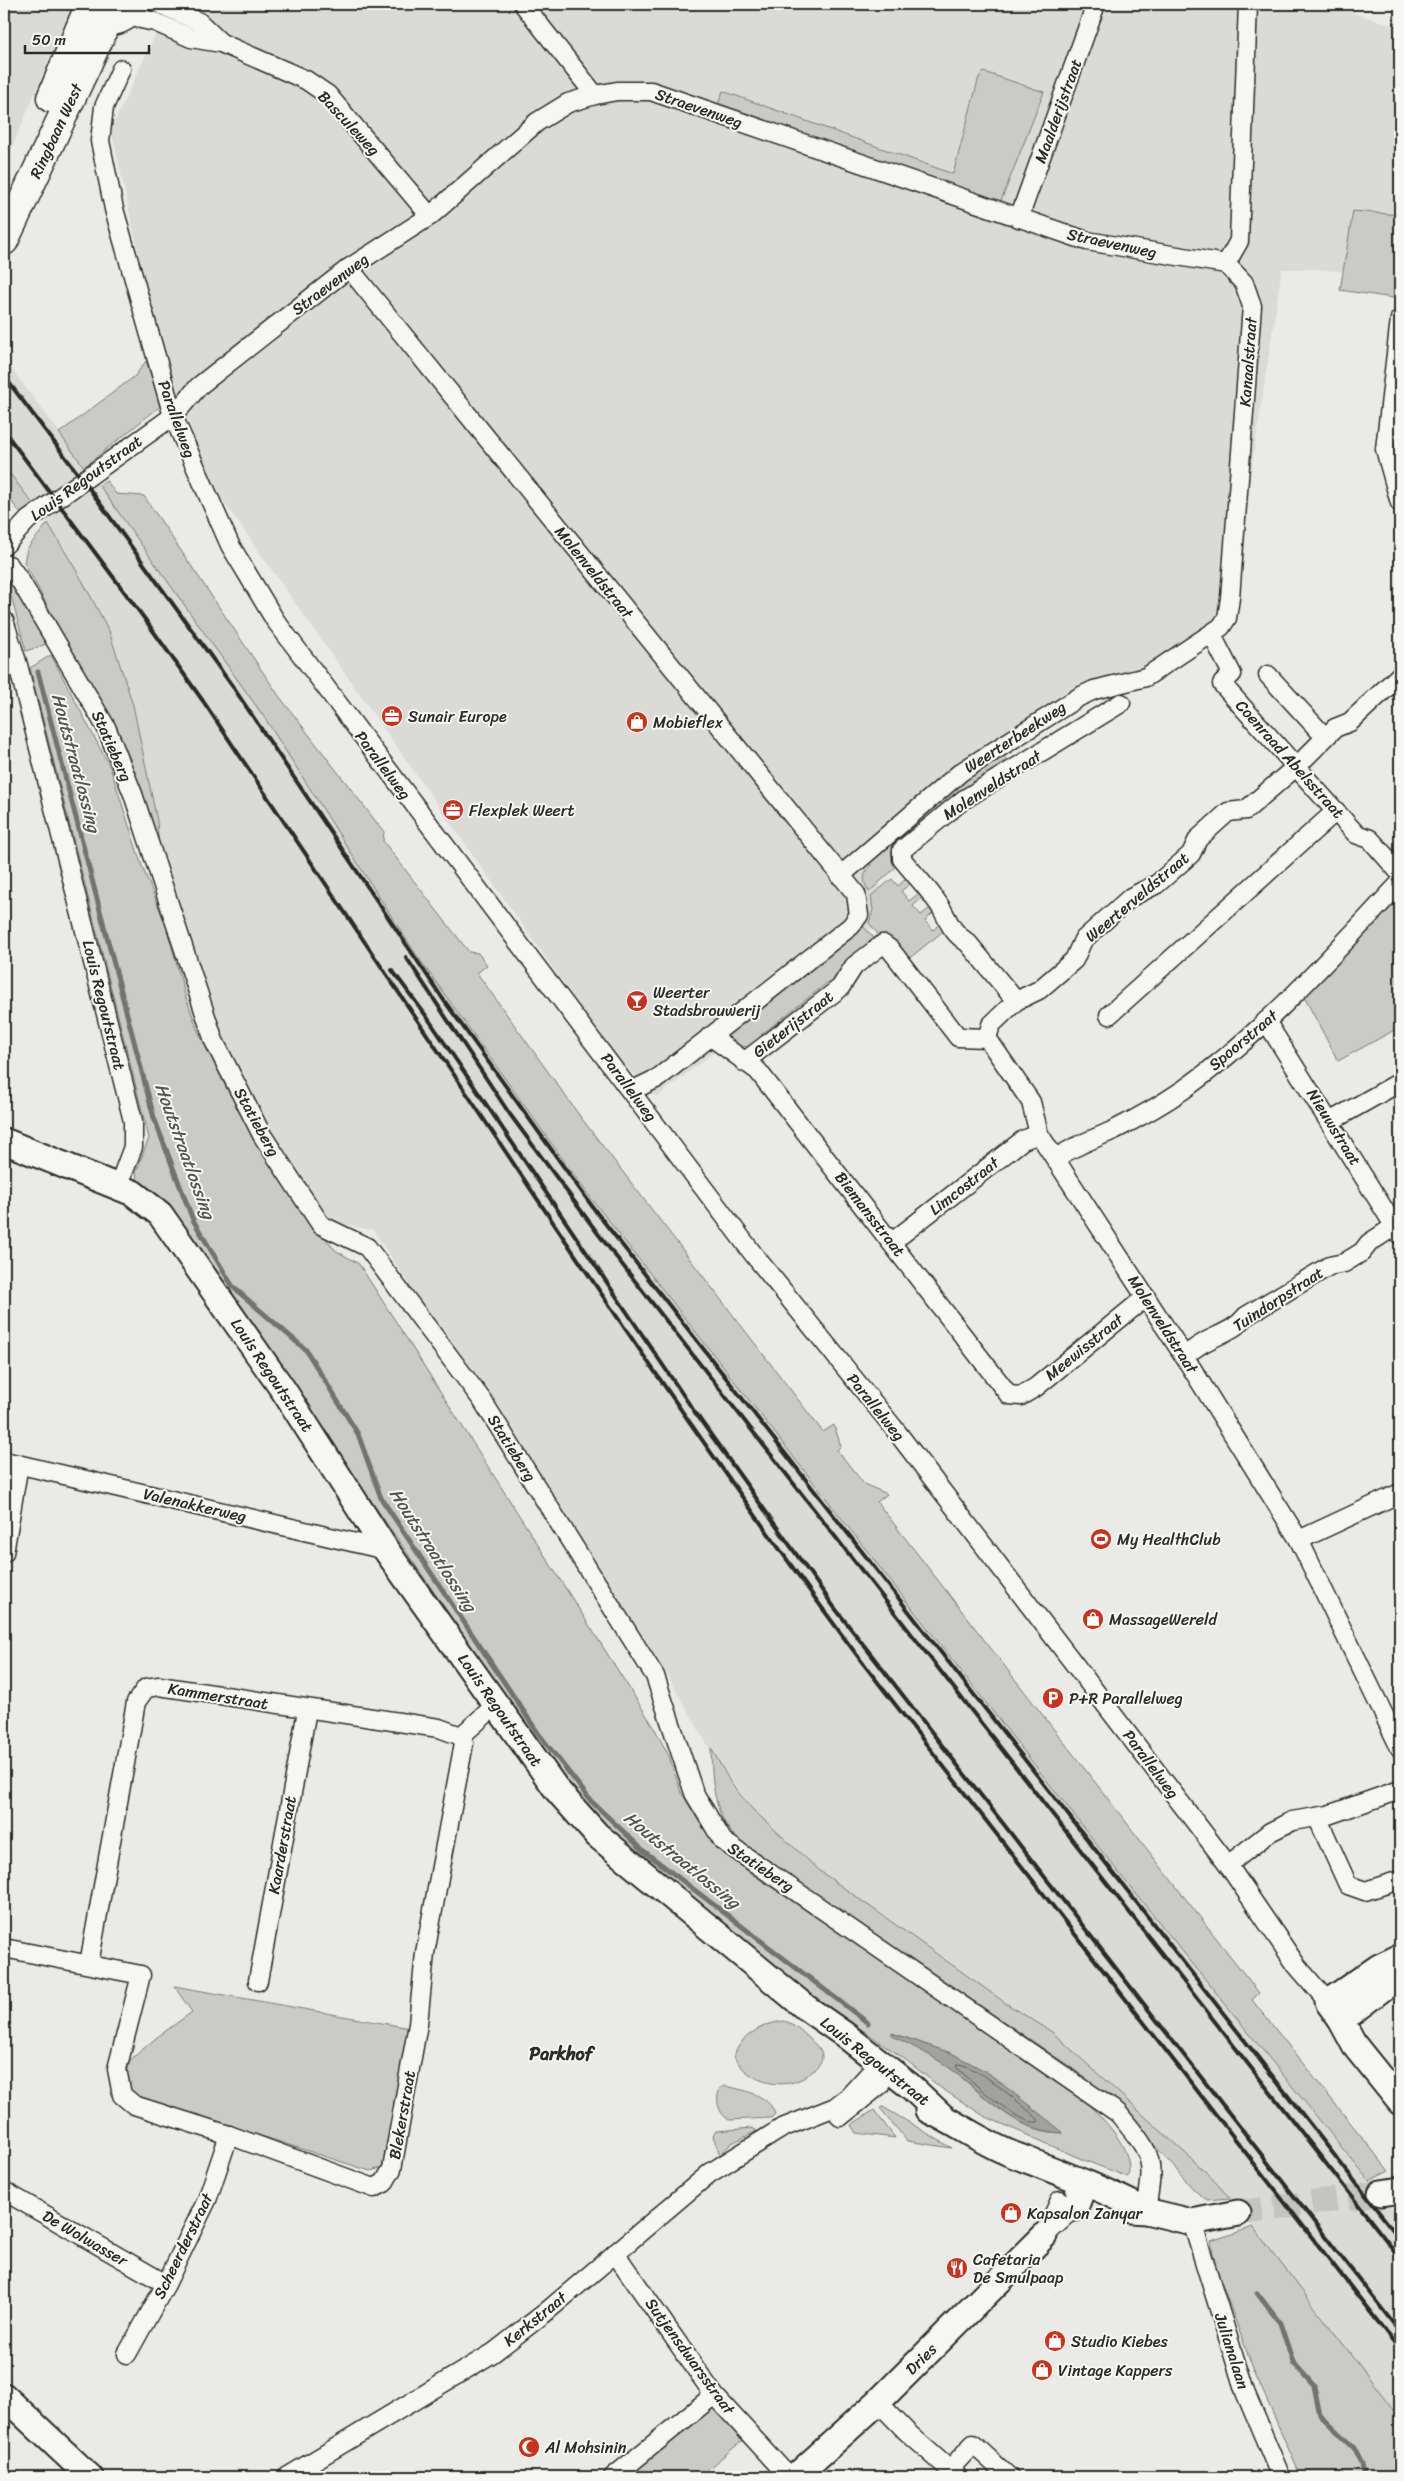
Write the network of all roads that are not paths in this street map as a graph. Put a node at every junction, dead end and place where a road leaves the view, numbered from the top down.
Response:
1 (160, 4) edge
2 (523, 4) edge
3 (1096, 4) edge
4 (1248, 4) edge
5 (108, 11) edge
6 (221, 43) junction
7 (121, 70) dead end
8 (595, 94) junction
9 (4, 198) edge
10 (430, 216) junction
11 (1019, 218) junction
12 (4, 241) edge
13 (1226, 264) junction
14 (349, 268) junction
15 (1400, 319) edge
16 (173, 416) junction
17 (1400, 503) edge
18 (4, 546) edge
19 (4, 564) edge
20 (4, 620) edge
21 (1212, 635) junction
22 (6, 639) edge
23 (1268, 675) dead end
24 (1400, 675) edge
25 (1121, 703) dead end
26 (1325, 737) junction
27 (1297, 766) junction
28 (1336, 811) junction
29 (1400, 873) edge
30 (840, 876) junction
31 (1400, 883) edge
32 (1016, 1001) junction
33 (1108, 1015) dead end
34 (1266, 1021) junction
35 (710, 1036) junction
36 (988, 1038) junction
37 (744, 1062) junction
38 (1400, 1082) edge
39 (631, 1091) junction
40 (1331, 1122) junction
41 (1039, 1134) junction
42 (4, 1140) edge
43 (1056, 1158) junction
44 (118, 1187) junction
45 (1397, 1230) edge
46 (892, 1242) junction
47 (1146, 1296) junction
48 (1184, 1356) junction
49 (1021, 1396) joint
50 (11, 1463) edge
51 (1400, 1493) edge
52 (1299, 1540) junction
53 (386, 1550) junction
54 (4, 1553) edge
55 (497, 1704) junction
56 (306, 1710) junction
57 (461, 1736) junction
58 (1400, 1748) edge
59 (1400, 1790) edge
60 (1317, 1817) junction
61 (1228, 1865) junction
62 (1400, 1880) edge
63 (4, 1948) edge
64 (1400, 1957) edge
65 (89, 1964) junction
66 (1400, 1975) edge
67 (258, 1981) dead end
68 (1334, 2011) junction
69 (878, 2075) junction
70 (1400, 2079) edge
71 (1400, 2102) edge
72 (229, 2135) junction
73 (4, 2191) edge
74 (1072, 2194) junction
75 (1146, 2211) junction
76 (1238, 2213) tunnel mouth
77 (1192, 2222) junction
78 (1044, 2236) joint
79 (616, 2253) junction
80 (166, 2284) junction
81 (127, 2354) dead end
82 (714, 2394) junction
83 (4, 2396) edge
84 (878, 2402) junction
85 (954, 2473) edge
86 (90, 2477) edge
87 (287, 2477) edge
88 (613, 2477) edge
89 (789, 2477) edge
90 (795, 2477) edge
91 (1009, 2477) edge
92 (1281, 2477) edge

1 - 6 street, Basculeweg
2 - 8 street
3 - 11 street, Maalderijstraat
4 - 13 street
5 - 6 street, Basculeweg
5 - 9 main road, Ringbaan West
5 - 12 main road, Ringbaan West
6 - 10 street, Basculeweg
7 - 16 street, Parallelweg
8 - 10 street, Straevenweg
8 - 11 street, Straevenweg
10 - 14 street, Straevenweg
11 - 13 street, Straevenweg
13 - 21 street, Kanaalstraat
14 - 16 street, Straevenweg
14 - 30 street, Molenveldstraat
15 - 17 street
16 - 18 street, Louis Regoutstraat
16 - 39 street, Parallelweg
19 - 75 street, Statieberg
20 - 22 street, Louis Regoutstraat
21 - 27 street, Coenraad Abelsstraat
21 - 30 street, Weerterbeekweg
22 - 44 street, Louis Regoutstraat
23 - 26 street
24 - 26 street, Weerterveldstraat
25 - 32 street, Molenveldstraat
26 - 27 street, Weerterveldstraat
27 - 28 street, Coenraad Abelsstraat
27 - 32 street, Weerterveldstraat
28 - 29 street, Coenraad Abelsstraat
28 - 33 street
30 - 35 street, Molenveldstraat
31 - 34 street, Spoorstraat
32 - 36 street, Weerterveldstraat
34 - 40 street, Nieuwstraat
34 - 43 street, Spoorstraat
35 - 37 street, Biemansstraat
35 - 39 street, Molenveldstraat
36 - 37 street, Gieterijstraat
36 - 41 street, Molenveldstraat
37 - 46 street, Biemansstraat
38 - 40 street
39 - 61 street, Parallelweg
40 - 45 street, Nieuwstraat
41 - 43 street, Molenveldstraat
41 - 46 street, Limcostraat
42 - 44 street
43 - 47 street, Molenveldstraat
44 - 53 street, Louis Regoutstraat
45 - 48 street, Tuindorpstraat
46 - 49 street, Biemansstraat
47 - 48 street, Molenveldstraat
47 - 49 street, Meewisstraat
48 - 52 street, Molenveldstraat
50 - 53 street, Valenakkerweg
50 - 54 street
51 - 52 street
52 - 58 street, Molenveldstraat
53 - 55 street, Louis Regoutstraat
55 - 57 street
55 - 69 street, Louis Regoutstraat
56 - 57 street, Kammerstraat
56 - 65 street, Kammerstraat
56 - 67 street, Kaarderstraat
57 - 72 street, Blekerstraat
59 - 60 street
60 - 61 street
60 - 62 street
61 - 68 street, Parallelweg
63 - 65 street
64 - 68 street
65 - 72 street, Blekerstraat
66 - 68 street
68 - 70 street, Parallelweg
68 - 71 street, Parallelweg
69 - 74 street, Louis Regoutstraat
69 - 79 street, Kerkstraat
72 - 80 street, Scheerderstraat
73 - 80 street, De Wolwasser
74 - 75 street, Louis Regoutstraat
74 - 78 street, Dries
75 - 77 street, Louis Regoutstraat
76 - 77 street, Louis Regoutstraat
77 - 92 street, Julianalaan
78 - 84 street, Dries
79 - 82 street, Sutjensdwarsstraat
79 - 87 street, Kerkstraat
80 - 81 street, Scheerderstraat
82 - 88 street
82 - 89 street, Sutjensdwarsstraat
83 - 86 street
84 - 85 street
84 - 90 street, Dries
85 - 91 street

